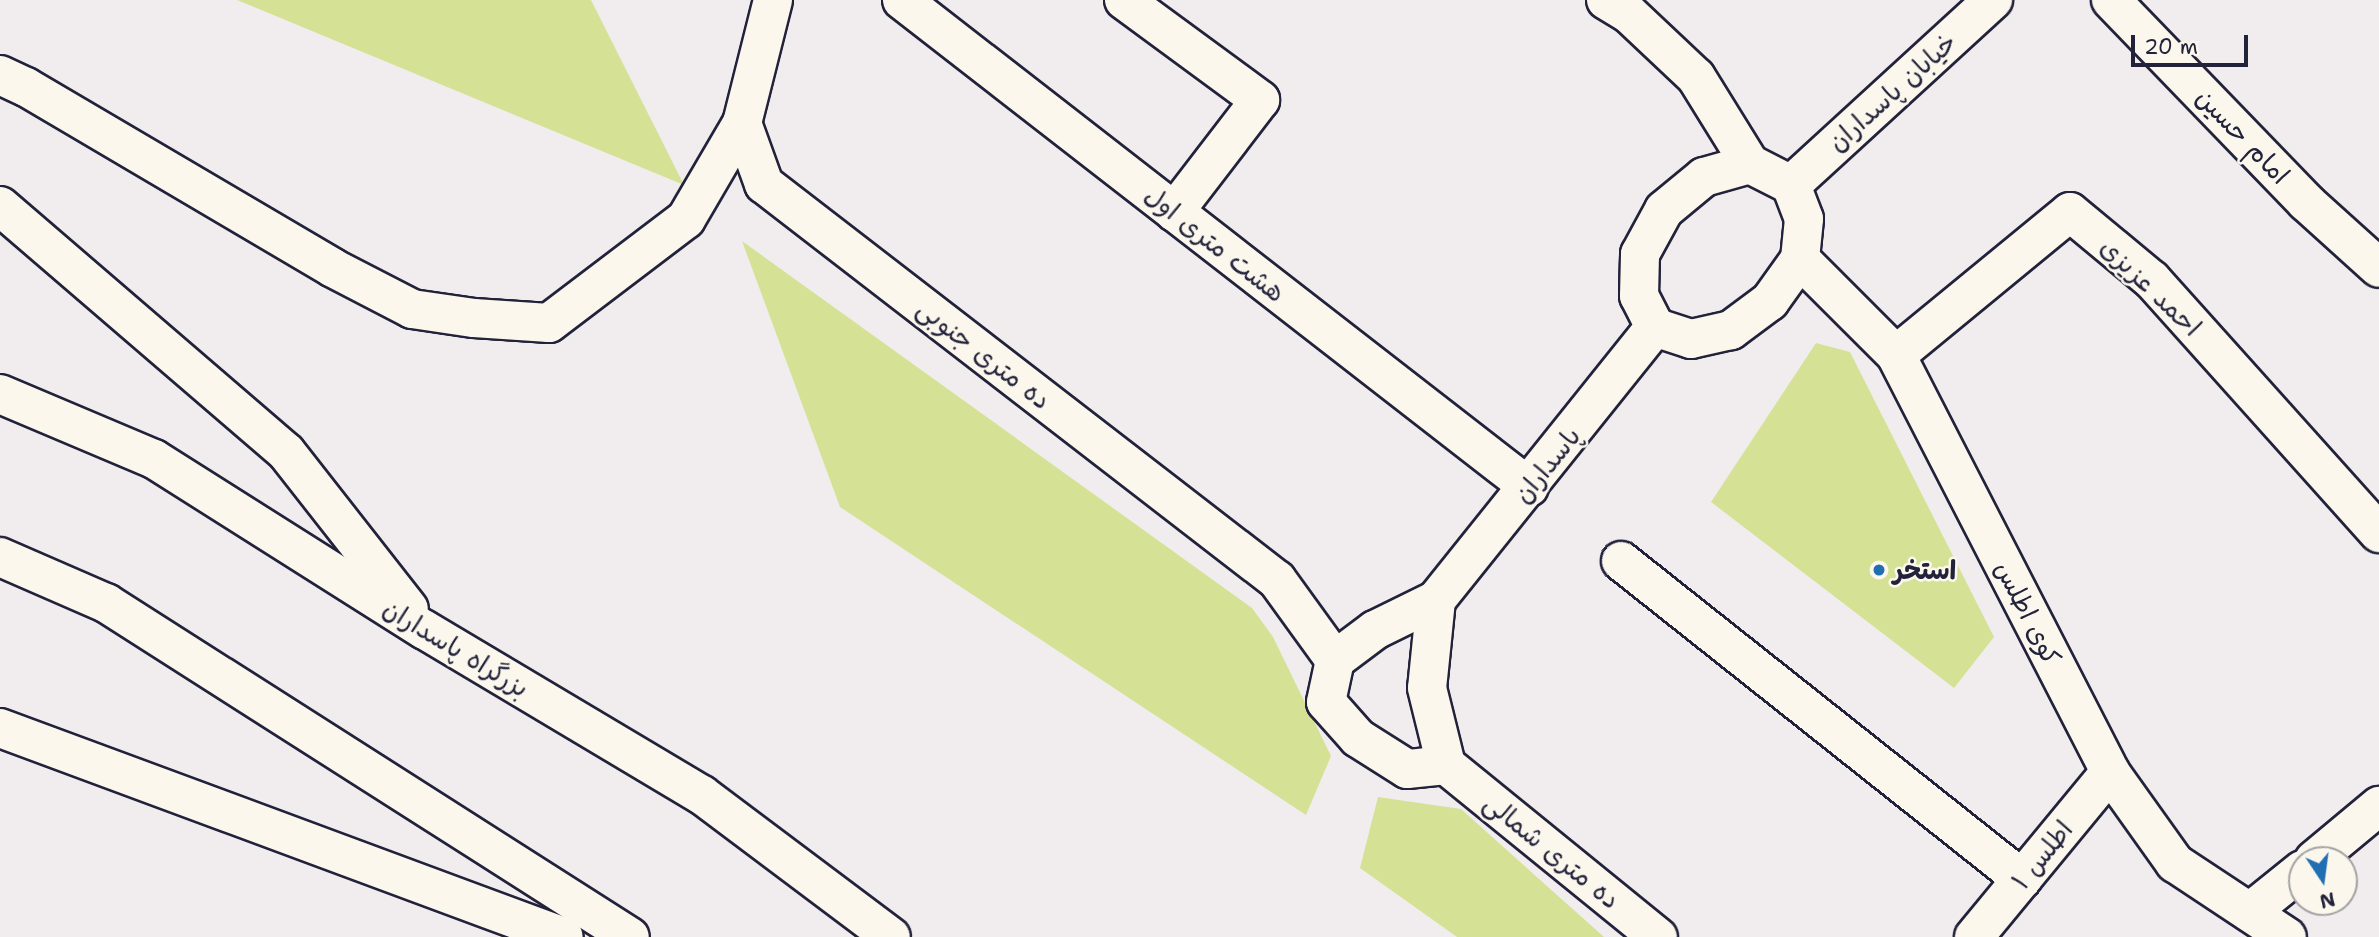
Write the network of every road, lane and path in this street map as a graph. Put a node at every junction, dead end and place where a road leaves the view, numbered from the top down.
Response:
1 (773, 0) edge
2 (902, 0) edge
3 (1124, 0) edge
4 (1993, 0) edge
5 (2111, 0) edge
6 (1624, 4) edge
7 (0, 75) edge
8 (743, 123) junction
9 (1750, 164) junction
10 (1791, 185) junction
11 (0, 206) edge
12 (1174, 212) junction
13 (1800, 259) junction
14 (2379, 268) edge
15 (1655, 327) junction
16 (1896, 355) junction
17 (0, 394) edge
18 (1529, 487) junction
19 (2379, 533) edge
20 (0, 557) edge
21 (1621, 561) dead end
22 (1436, 600) junction
23 (425, 630) junction
24 (1335, 660) junction
25 (0, 728) edge
26 (1446, 765) junction
27 (2109, 772) junction
28 (2379, 806) edge
29 (2331, 846) edge
30 (2022, 879) junction
31 (2288, 881) edge
32 (2250, 912) junction
33 (564, 937) edge
34 (630, 937) edge
35 (891, 937) edge
36 (1658, 937) edge
37 (1974, 937) edge
38 (2287, 937) edge

1 - 8 main road
2 - 12 main road, هشت متری اول
3 - 12 main road
4 - 10 main road, خیابان پاسداران
5 - 14 main road, امام حسین
6 - 9 main road
7 - 8 main road
8 - 24 main road, ده متری جنوبی
9 - 10 main road
9 - 15 main road
10 - 13 main road
11 - 23 main road
12 - 18 main road, هشت متری اول
13 - 15 main road
13 - 16 main road, کوی اطلس
15 - 18 main road, پاسداران
16 - 19 main road, احمد عزیزی
16 - 27 main road, کوی اطلس
17 - 23 main road, بزرگراه پاسداران
18 - 22 main road, پاسداران
20 - 34 main road
21 - 30 main road
22 - 24 main road, پاسداران
22 - 26 main road
23 - 35 main road, بزرگراه پاسداران
24 - 26 main road
25 - 33 main road
26 - 36 main road, ده متری شمالی
27 - 30 main road, اطلس ۱
27 - 32 main road, کوی اطلس
28 - 29 main road
30 - 37 main road, اطلس ۱
31 - 32 main road
32 - 38 main road, کوی اطلس

